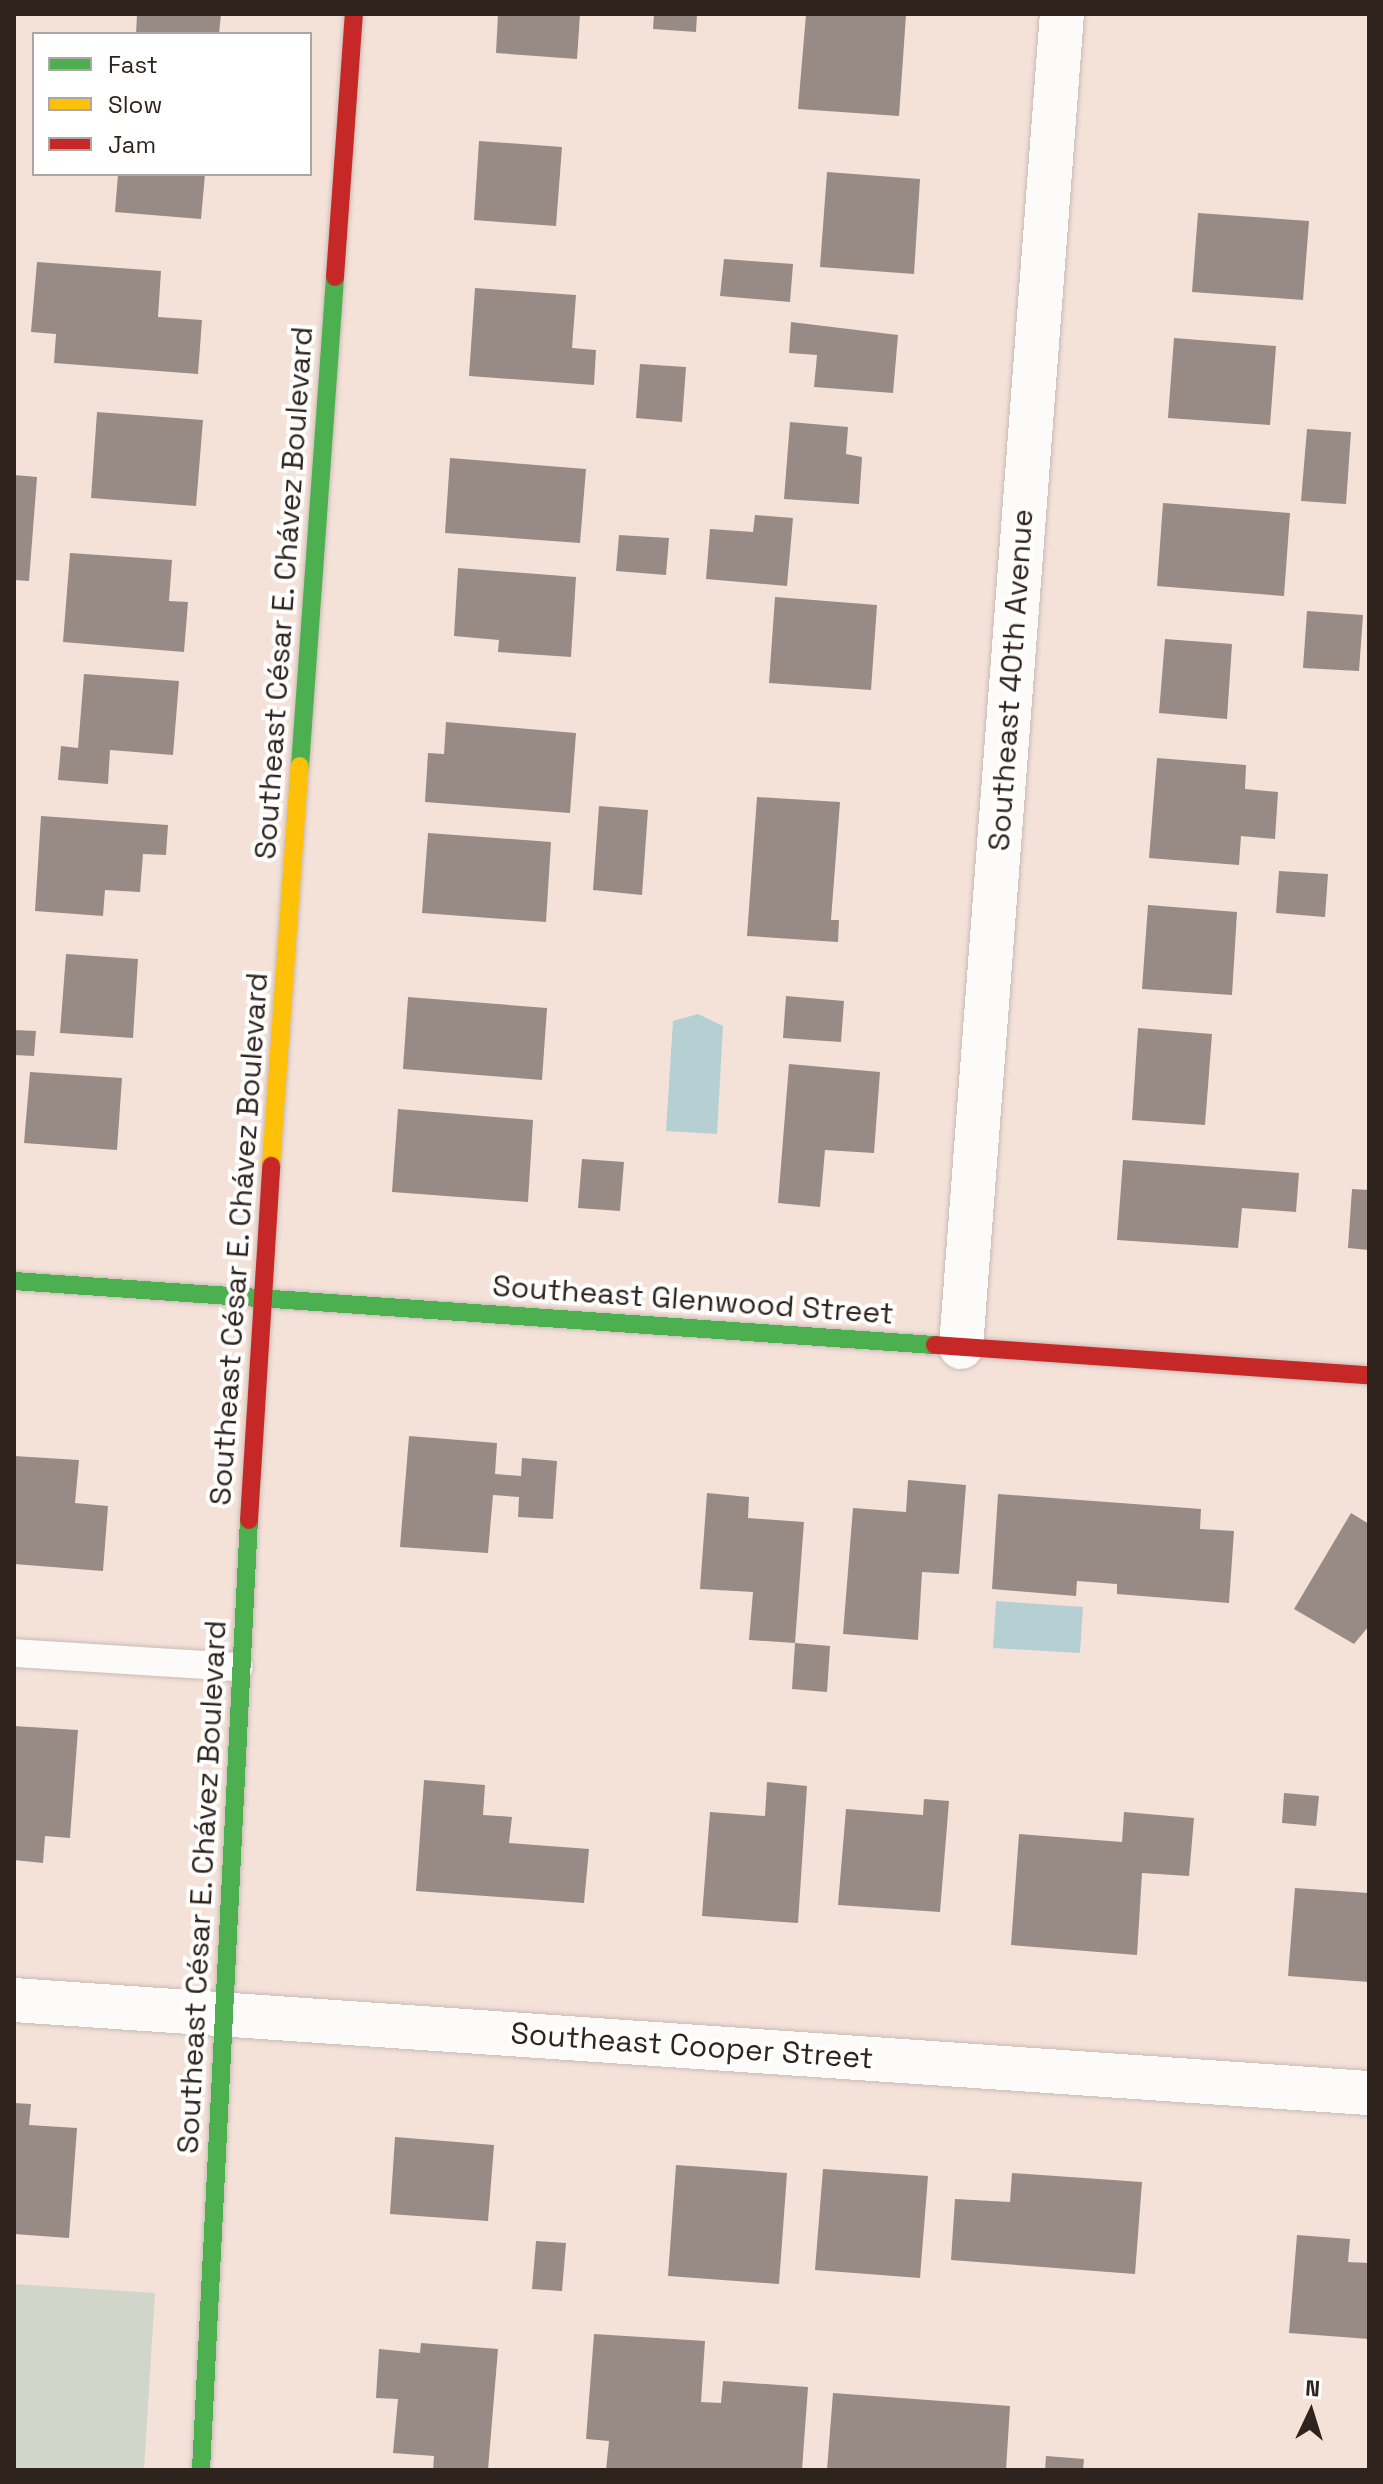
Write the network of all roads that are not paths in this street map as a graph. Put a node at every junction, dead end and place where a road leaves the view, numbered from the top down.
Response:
1 (354, 14) edge
2 (1062, 14) edge
3 (14, 1281) edge
4 (262, 1299) junction
5 (961, 1347) junction
6 (1369, 1375) edge
7 (14, 1653) edge
8 (239, 1667) junction
9 (14, 2000) edge
10 (225, 2014) junction
11 (1369, 2093) edge
12 (201, 2470) edge

1 - 4 street, Southeast César E. Chávez Boulevard
2 - 5 street, Southeast 40th Avenue
3 - 4 street, Southeast Glenwood Street
4 - 5 street, Southeast Glenwood Street
4 - 8 street, Southeast César E. Chávez Boulevard
5 - 6 street, Southeast Glenwood Street
7 - 8 lane
8 - 10 street, Southeast César E. Chávez Boulevard
9 - 10 street, Southeast Cooper Street
10 - 11 street, Southeast Cooper Street
10 - 12 street, Southeast César E. Chávez Boulevard

